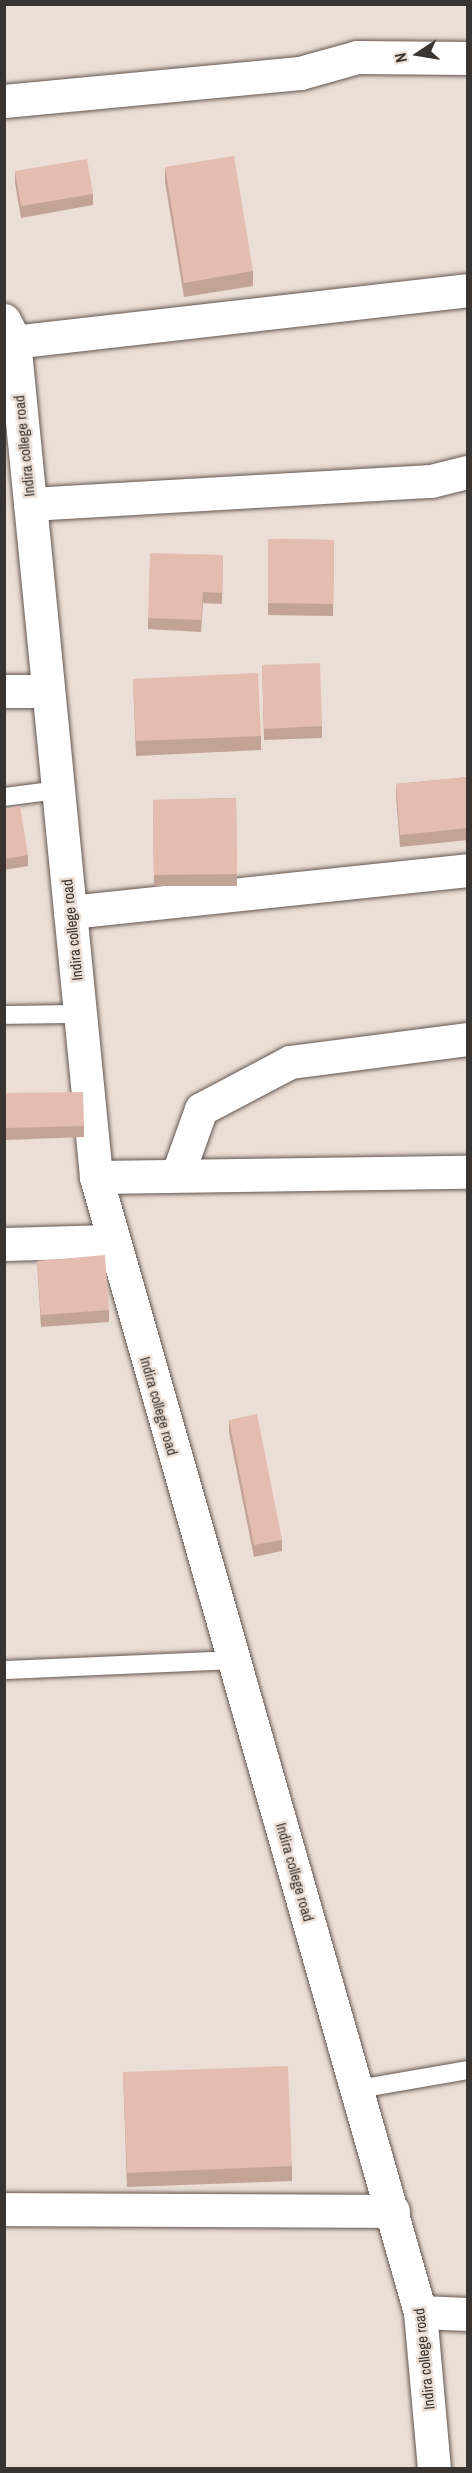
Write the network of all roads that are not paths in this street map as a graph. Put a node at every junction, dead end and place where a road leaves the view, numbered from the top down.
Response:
1 (468, 58) edge
2 (4, 101) edge
3 (468, 290) edge
4 (8, 334) edge
5 (468, 472) edge
6 (30, 504) junction
7 (4, 691) edge
8 (48, 691) junction
9 (58, 790) junction
10 (4, 796) edge
11 (468, 870) edge
12 (70, 912) junction
13 (80, 1014) junction
14 (4, 1015) edge
15 (468, 1039) edge
16 (468, 1172) edge
17 (178, 1173) junction
18 (96, 1177) junction
19 (111, 1241) junction
20 (4, 1244) edge
21 (232, 1660) junction
22 (4, 1670) edge
23 (468, 2070) edge
24 (358, 2089) junction
25 (4, 2209) edge
26 (393, 2211) junction
27 (420, 2312) junction
28 (468, 2314) edge
29 (434, 2469) edge

1 - 2 street
3 - 4 street
4 - 6 street, Indira college road
5 - 6 street
6 - 8 street, Indira college road
7 - 8 street
8 - 9 street, Indira college road
9 - 10 lane
9 - 12 street, Indira college road
11 - 12 street
12 - 13 street, Indira college road
13 - 14 lane
13 - 18 street, Indira college road
15 - 17 street
16 - 17 street
17 - 18 street
18 - 19 street, Indira college road
19 - 20 street
19 - 21 street, Indira college road
21 - 22 lane
21 - 24 street, Indira college road
23 - 24 lane
24 - 26 street, Indira college road
25 - 26 street
26 - 27 street, Indira college road
27 - 28 street
27 - 29 street, Indira college road

